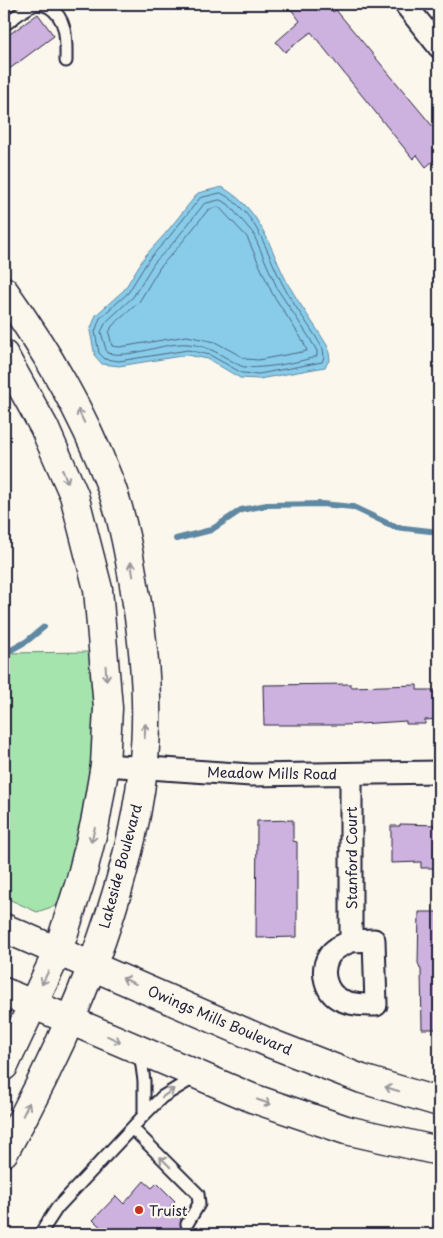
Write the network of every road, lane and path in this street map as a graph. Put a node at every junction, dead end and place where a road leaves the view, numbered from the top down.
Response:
1 (405, 4) edge
2 (4, 25) edge
3 (439, 46) edge
4 (66, 61) dead end
5 (4, 291) edge
6 (4, 355) edge
7 (105, 765) junction
8 (144, 767) junction
9 (439, 772) edge
10 (351, 775) junction
11 (4, 928) edge
12 (351, 941) dead end
13 (58, 951) junction
14 (93, 965) junction
15 (4, 992) edge
16 (32, 1005) junction
17 (70, 1019) junction
18 (139, 1051) junction
19 (4, 1066) edge
20 (197, 1076) junction
21 (439, 1102) edge
22 (144, 1115) junction
23 (132, 1129) junction
24 (439, 1151) edge
25 (4, 1152) edge
26 (187, 1224) dead end
27 (45, 1232) edge

1 - 3 street
2 - 4 lane
8 -> 5 main road, Lakeside Boulevard
6 -> 7 main road
7 - 8 street, Meadow Mills Road
7 -> 13 main road
8 - 10 street, Meadow Mills Road
8 - 14 main road, Lakeside Boulevard
9 - 10 street, Meadow Mills Road
10 - 12 street, Stanford Court
11 - 13 main road, Owings Mills Boulevard
13 - 14 main road, Owings Mills Boulevard
13 -> 16 main road
14 - 17 main road, Lakeside Boulevard
21 -> 14 main road, Owings Mills Boulevard
15 - 16 main road
16 - 17 main road
16 - 19 main road
17 -> 18 main road
25 -> 17 main road, Lakeside Boulevard
18 - 20 main road
18 - 22 lane
22 -> 20 lane
20 -> 24 main road
22 - 23 lane
26 -> 23 lane
23 - 27 lane

